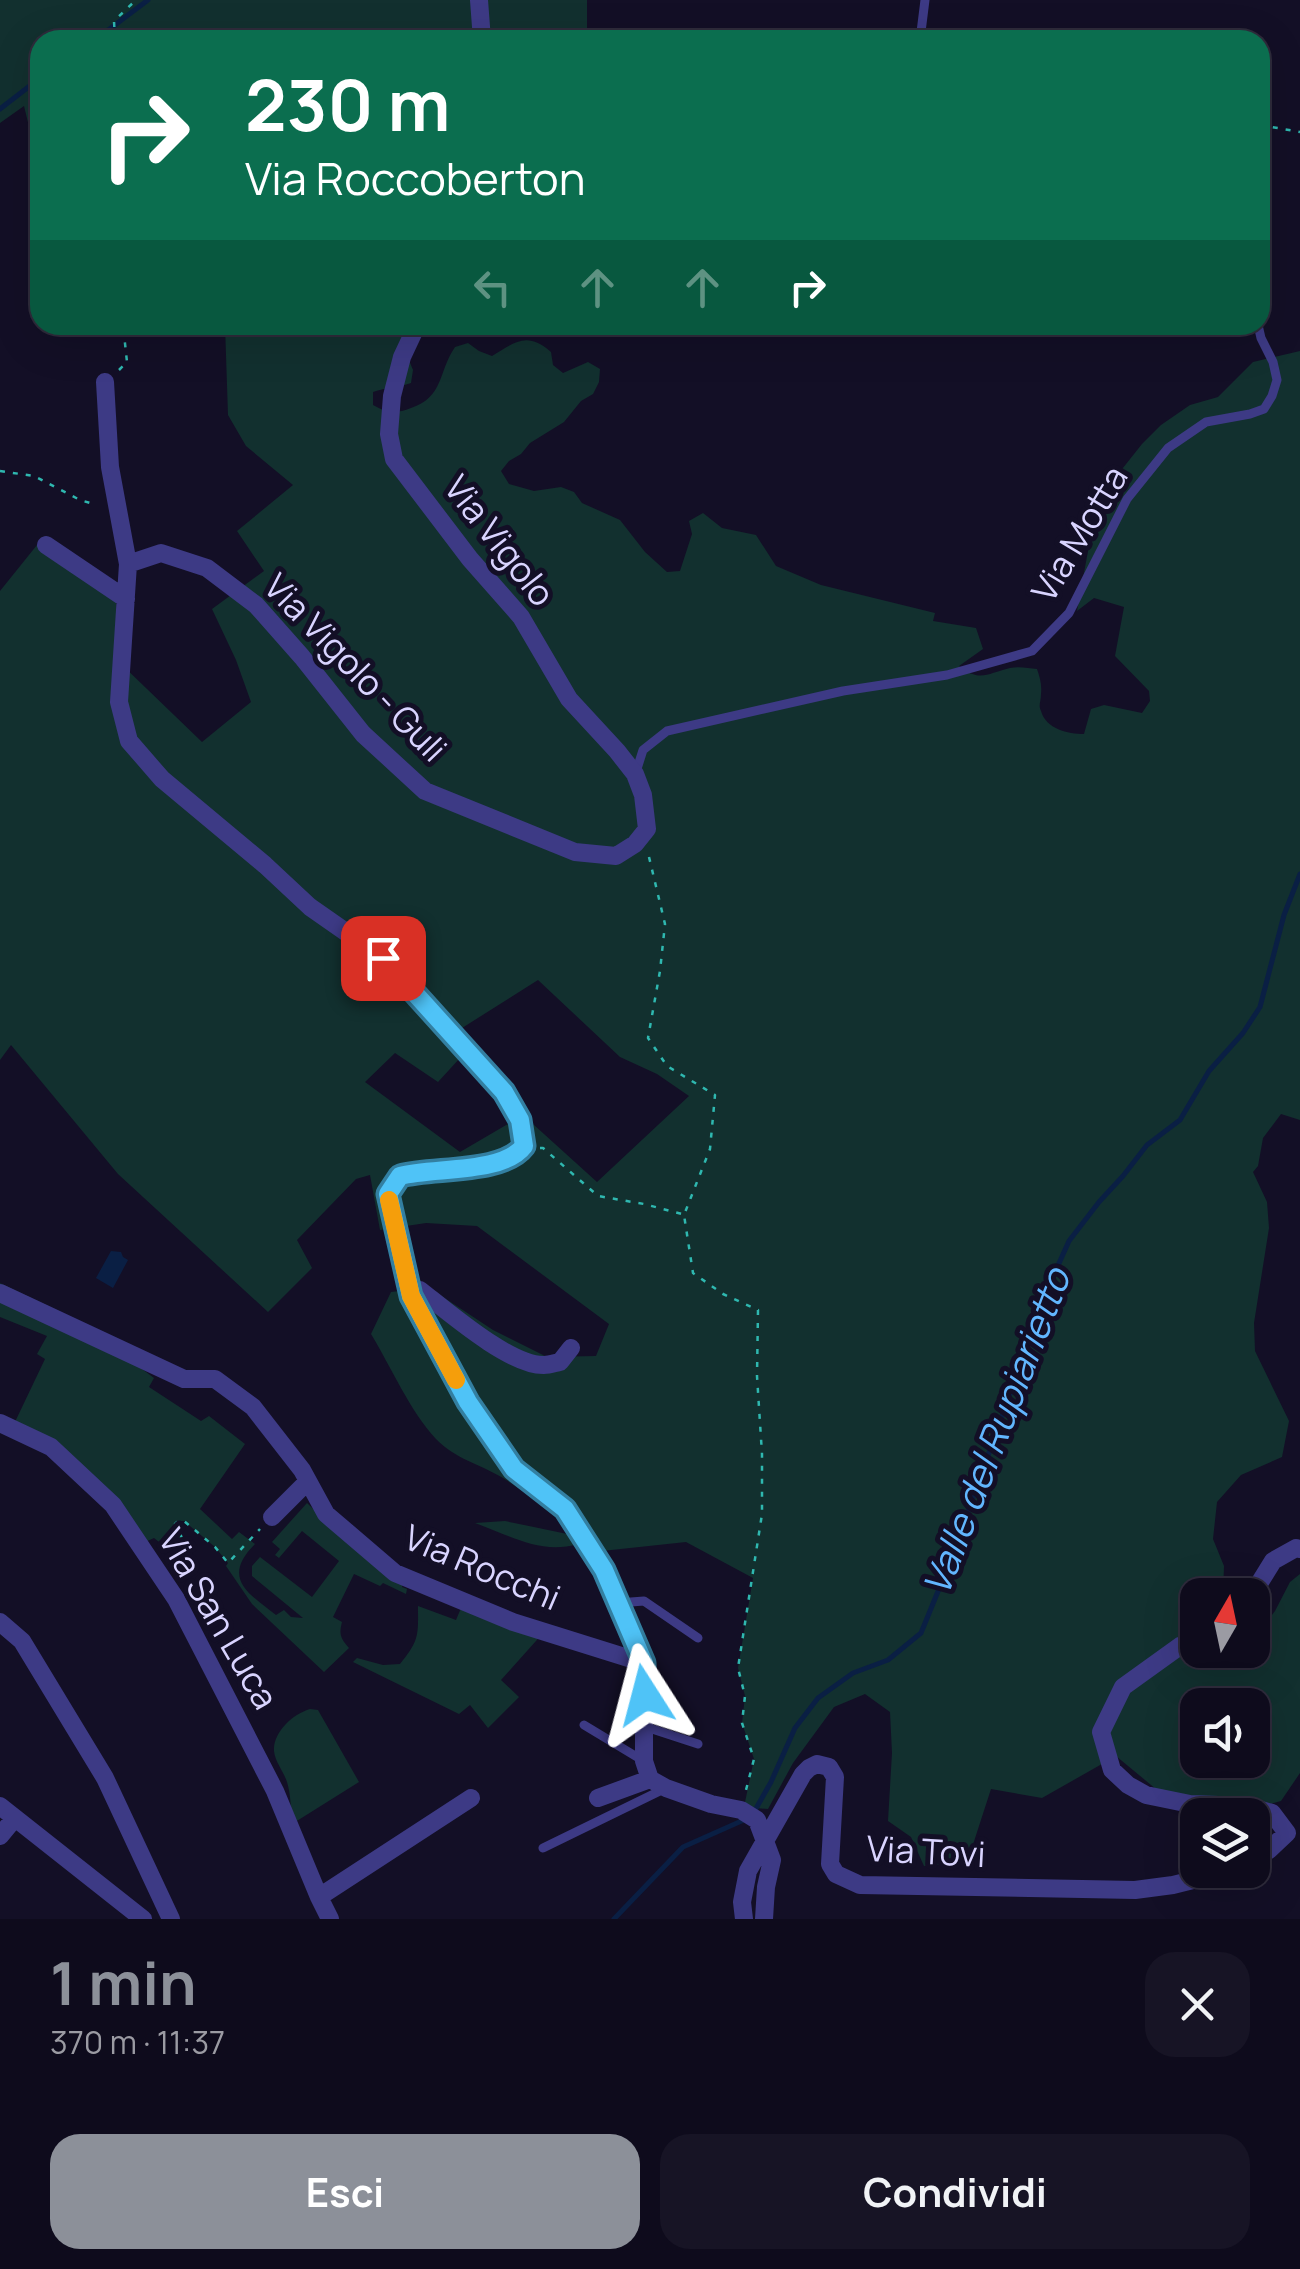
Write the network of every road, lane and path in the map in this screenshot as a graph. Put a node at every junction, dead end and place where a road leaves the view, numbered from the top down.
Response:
1 (136, 0) edge
2 (479, 0) edge
3 (925, 0) edge
4 (115, 30) edge
5 (481, 30) edge
6 (921, 30) edge
7 (1270, 126) edge
8 (1300, 132) edge
9 (125, 335) edge
10 (412, 335) edge
11 (1260, 335) edge
12 (104, 382) joint
13 (0, 472) edge
14 (118, 511) junction
15 (46, 544) dead end
16 (128, 564) junction
17 (126, 599) junction
18 (634, 774) junction
19 (643, 835) junction
20 (524, 1146) junction
21 (684, 1215) junction
22 (408, 1290) junction
23 (0, 1293) edge
24 (571, 1348) dead end
25 (0, 1423) edge
26 (308, 1481) junction
27 (272, 1518) joint
28 (156, 1542) dead end
29 (1300, 1549) edge
30 (1262, 1578) edge
31 (618, 1603) junction
32 (0, 1622) edge
33 (698, 1638) dead end
34 (1180, 1646) edge
35 (644, 1663) junction
36 (584, 1726) dead end
37 (646, 1727) junction
38 (698, 1744) dead end
39 (653, 1776) junction
40 (471, 1798) dead end
41 (598, 1798) dead end
42 (7, 1813) edge
43 (748, 1814) junction
44 (0, 1836) edge
45 (1294, 1836) edge
46 (764, 1844) junction
47 (544, 1848) dead end
48 (1270, 1849) edge
49 (1180, 1883) edge
50 (318, 1897) junction
51 (142, 1919) edge
52 (172, 1919) edge
53 (330, 1919) edge
54 (744, 1919) edge
55 (764, 1919) edge

1 - 4 path
2 - 5 street
3 - 6 lane
7 - 8 path
9 - 12 path
10 - 18 street, Via Vigolo
11 - 18 lane, Via Motta
12 - 14 street
13 - 14 path
14 - 16 street
15 - 17 street
16 - 17 street
16 - 19 street, Via Vigolo - Guli
17 - 20 street
18 - 19 street
19 - 21 path
20 - 21 path
20 - 22 street
21 - 43 path
22 - 24 street
22 - 31 street
23 - 26 street, Via Rocchi
25 - 50 street, Via San Luca
26 - 27 street
26 - 35 street, Via Rocchi
27 - 28 path
29 - 30 street
31 - 33 lane
31 - 35 street
32 - 52 street
34 - 45 street
35 - 37 street
36 - 39 lane
37 - 38 lane
37 - 39 street
39 - 41 street
39 - 43 street
39 - 47 lane
40 - 50 street
42 - 44 street
42 - 51 street
43 - 46 street
45 - 48 street
46 - 49 street, Via Tovi
46 - 54 street
46 - 55 street
50 - 53 street, Via San Luca

